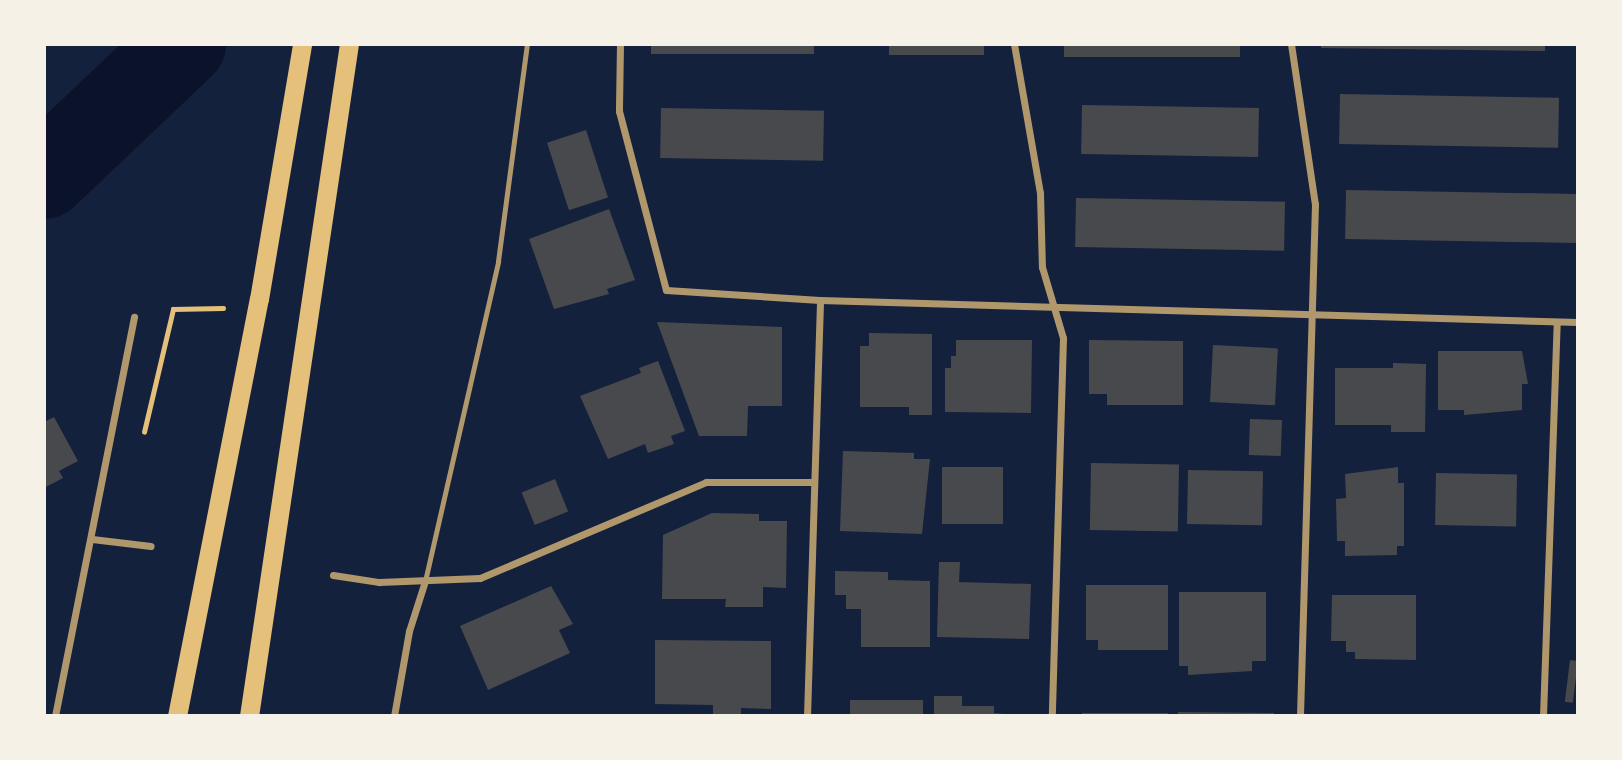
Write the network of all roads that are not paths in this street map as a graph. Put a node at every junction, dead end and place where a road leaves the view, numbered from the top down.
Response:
1 (302, 44) edge
2 (349, 44) edge
3 (527, 44) edge
4 (620, 44) edge
5 (1014, 44) edge
6 (1291, 44) edge
7 (820, 300) junction
8 (1054, 306) junction
9 (1314, 313) junction
10 (134, 317) dead end
11 (1557, 322) junction
12 (1578, 323) edge
13 (814, 482) junction
14 (92, 538) junction
15 (151, 547) dead end
16 (333, 575) dead end
17 (425, 581) junction
18 (55, 716) edge
19 (177, 716) edge
20 (249, 716) edge
21 (394, 716) edge
22 (807, 716) edge
23 (1052, 716) edge
24 (1300, 716) edge
25 (1543, 716) edge

1 - 19 highway
2 - 20 highway
3 - 17 lane
4 - 7 street
5 - 8 street
6 - 9 street
7 - 8 street
7 - 13 street
8 - 9 street
8 - 23 street
9 - 11 street
9 - 24 street
10 - 14 street
11 - 12 street
11 - 25 street
13 - 17 street
13 - 22 street
14 - 15 street
14 - 18 street
16 - 17 street
17 - 21 street

